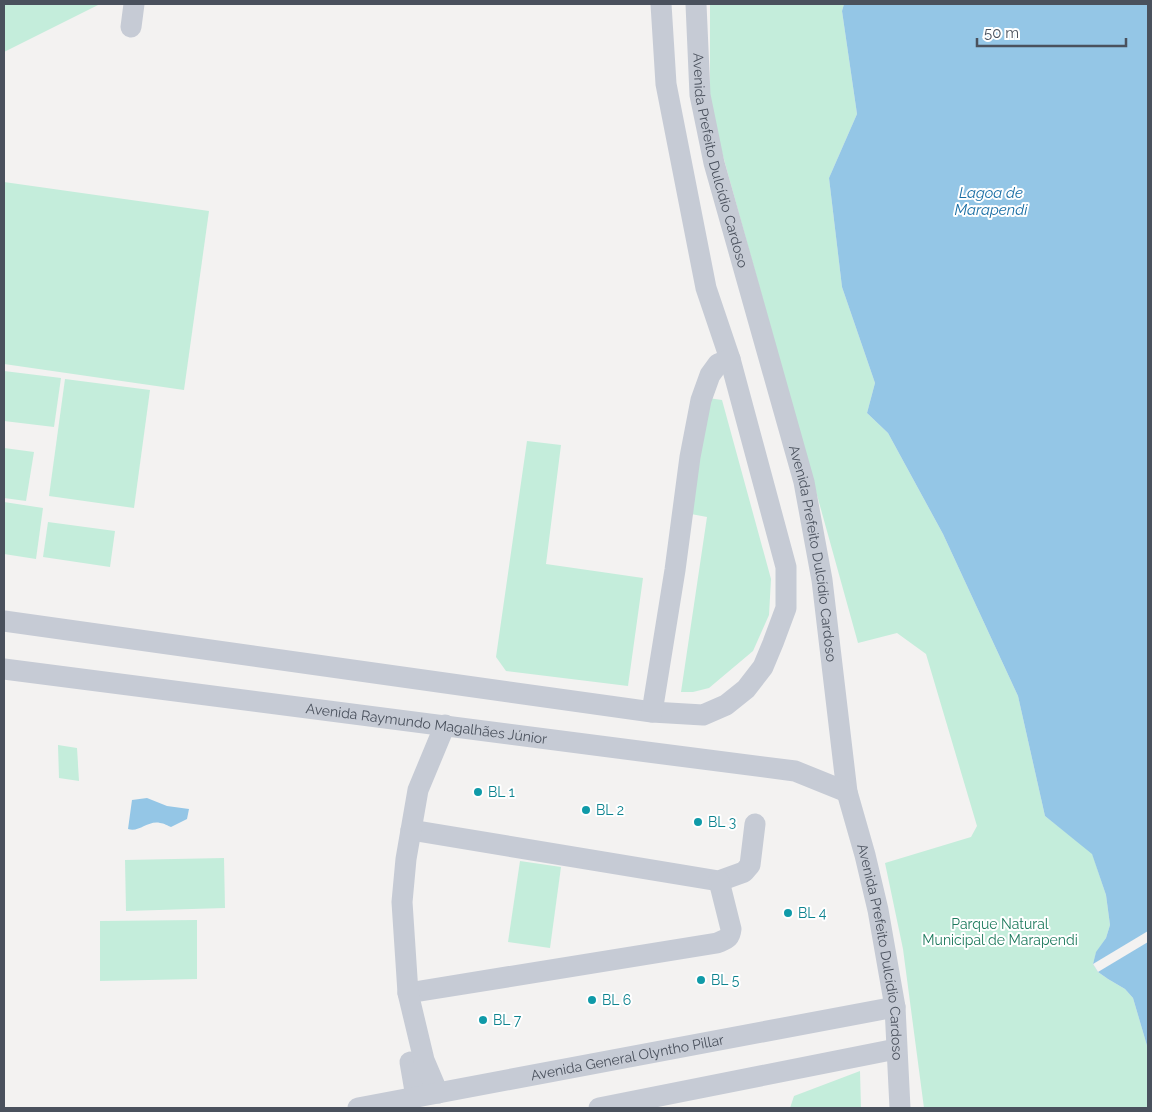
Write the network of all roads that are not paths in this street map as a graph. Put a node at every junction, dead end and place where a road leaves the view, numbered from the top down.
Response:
1 (134, 4) edge
2 (661, 4) edge
3 (696, 4) edge
4 (131, 27) dead end
5 (730, 359) junction
6 (4, 621) edge
7 (4, 669) edge
8 (652, 712) junction
9 (446, 725) junction
10 (847, 792) junction
11 (755, 824) dead end
12 (411, 830) junction
13 (719, 881) junction
14 (408, 993) junction
15 (895, 1007) junction
16 (896, 1049) junction
17 (410, 1062) dead end
18 (438, 1093) junction
19 (416, 1097) junction
20 (358, 1108) edge
21 (599, 1108) edge
22 (900, 1108) edge

1 - 4 street
2 - 5 street, Avenida Prefeito Dulcídio Cardoso
3 - 10 street, Avenida Prefeito Dulcídio Cardoso
5 - 8 street
5 - 8 street, Avenida Prefeito Dulcídio Cardoso
6 - 8 street
7 - 9 street, Avenida Raymundo Magalhães Júnior
9 - 10 street, Avenida Raymundo Magalhães Júnior
9 - 12 street
10 - 15 street, Avenida Prefeito Dulcídio Cardoso
11 - 13 street
12 - 13 street
12 - 14 street
13 - 14 street
14 - 18 street
15 - 16 street, Avenida Prefeito Dulcídio Cardoso
15 - 18 street, Avenida General Olyntho Pillar
16 - 21 street
16 - 22 street, Avenida Prefeito Dulcídio Cardoso
17 - 19 street
18 - 19 street, Avenida General Olyntho Pillar
19 - 20 street, Avenida General Olyntho Pillar

